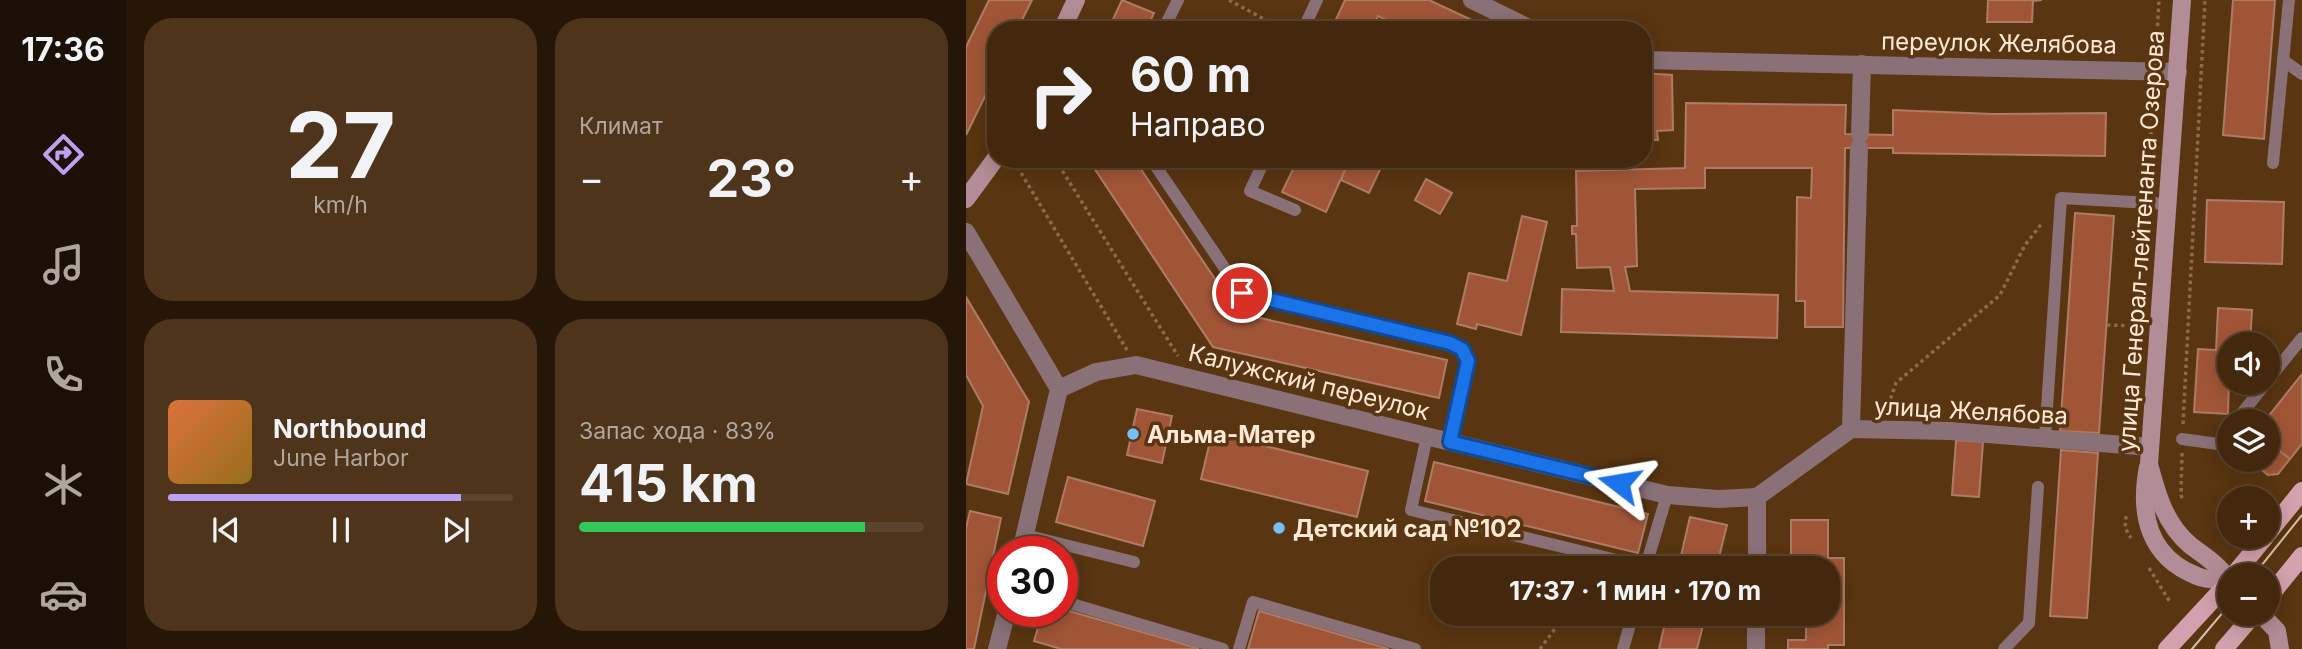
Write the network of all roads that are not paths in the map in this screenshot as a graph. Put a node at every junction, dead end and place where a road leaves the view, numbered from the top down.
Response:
1 (1076, 0) edge
2 (1178, 0) edge
3 (1317, 0) edge
4 (1472, 0) edge
5 (2182, 0) edge
6 (2290, 0) edge
7 (1066, 21) edge
8 (1168, 21) edge
9 (1307, 21) edge
10 (1515, 21) edge
11 (2283, 60) junction
12 (1652, 61) edge
13 (1862, 64) junction
14 (2178, 72) junction
15 (2302, 74) edge
16 (2273, 163) dead end
17 (989, 168) edge
18 (1157, 168) edge
19 (1261, 168) edge
20 (966, 199) edge
21 (2168, 204) junction
22 (1295, 210) dead end
23 (966, 232) edge
24 (2302, 338) edge
25 (2280, 366) edge
26 (1059, 388) junction
27 (2257, 395) edge
28 (2245, 409) edge
29 (1851, 429) junction
30 (1427, 436) junction
31 (2045, 438) junction
32 (2182, 439) road end
33 (1450, 442) junction
34 (2217, 444) edge
35 (2149, 455) junction
36 (2038, 487) dead end
37 (2302, 491) edge
38 (1667, 495) junction
39 (1757, 497) junction
40 (2280, 518) edge
41 (1025, 536) edge
42 (2255, 549) edge
43 (1078, 552) edge
44 (1597, 556) edge
45 (1649, 556) edge
46 (1757, 556) edge
47 (2302, 556) edge
48 (1134, 562) dead end
49 (2244, 563) edge
50 (2217, 579) edge
51 (2280, 583) edge
52 (2217, 594) edge
53 (1078, 606) edge
54 (1630, 626) edge
55 (1756, 626) edge
56 (2244, 626) edge
57 (2272, 626) edge
58 (1003, 627) edge
59 (997, 649) edge
60 (1223, 649) edge
61 (1239, 649) edge
62 (1415, 649) edge
63 (1623, 649) edge
64 (1756, 649) edge
65 (2004, 649) edge
66 (2167, 649) edge
67 (2224, 649) edge
68 (2280, 649) edge

1 - 7 main road
2 - 8 lane
3 - 9 lane
4 - 10 street
5 - 14 main road, улица Генерал-лейтенанта Озерова
6 - 11 lane
11 - 15 lane
11 - 16 lane
12 - 13 street, переулок Желябова
13 - 14 street, переулок Желябова
13 - 29 street, переулок Желябова
14 - 21 main road, улица Генерал-лейтенанта Озерова
17 - 20 main road
18 - 33 lane
19 - 22 lane
21 - 31 lane
21 - 35 main road, улица Генерал-лейтенанта Озерова
23 - 26 street
24 - 25 lane
26 - 30 street, Калужский переулок
26 - 41 street
27 - 28 lane
29 - 31 street, улица Желябова
29 - 39 street, улица Желябова
30 - 33 street, Калужский переулок
30 - 44 lane
31 - 35 street, улица Желябова
32 - 34 lane
33 - 38 street, Калужский переулок
35 - 50 main road, улица Генерал-лейтенанта Озерова
36 - 65 lane
37 - 40 main road
38 - 39 street, Калужский переулок
38 - 45 lane
39 - 46 street
42 - 49 main road
43 - 48 lane
47 - 51 main road
52 - 66 main road
53 - 60 lane
54 - 63 lane
55 - 64 street
56 - 67 main road
57 - 68 main road
58 - 59 street
61 - 62 lane

